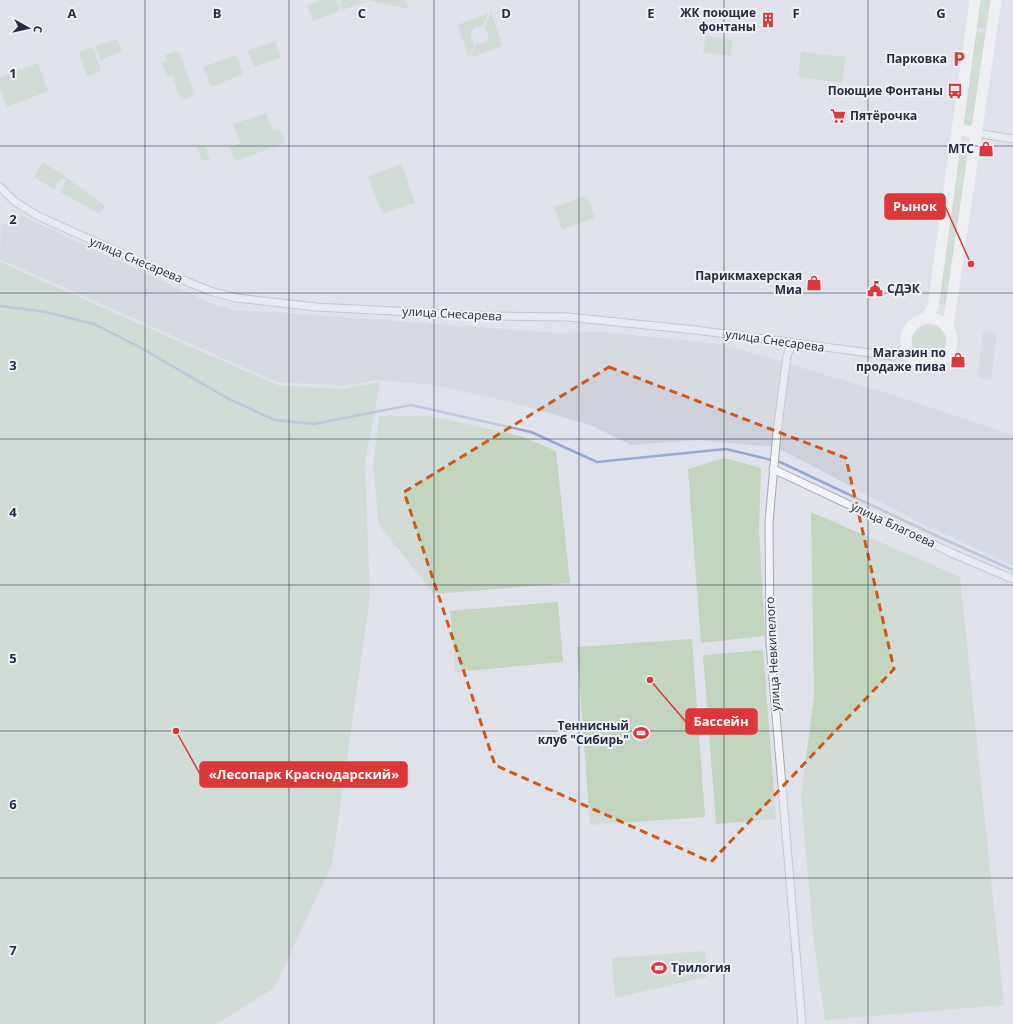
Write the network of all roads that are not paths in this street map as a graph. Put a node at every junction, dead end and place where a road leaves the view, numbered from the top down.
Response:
1 (975, 0) edge
2 (996, 0) edge
3 (957, 126) junction
4 (977, 135) junction
5 (1013, 139) edge
6 (955, 140) junction
7 (0, 187) edge
8 (927, 317) junction
9 (948, 326) junction
10 (792, 343) junction
11 (906, 347) junction
12 (774, 467) junction
13 (1013, 580) edge
14 (802, 1024) edge

1 - 3 street
2 - 4 street
3 - 4 street
3 - 6 street
4 - 5 street
4 - 6 street
4 - 9 street
6 - 8 street
7 - 10 street, улица Снесарева
8 - 9 street
8 - 11 street
9 - 11 street
10 - 11 street, улица Снесарева
10 - 12 street, улица Невкипелого
12 - 13 street, улица Благоева
12 - 14 street, улица Невкипелого

